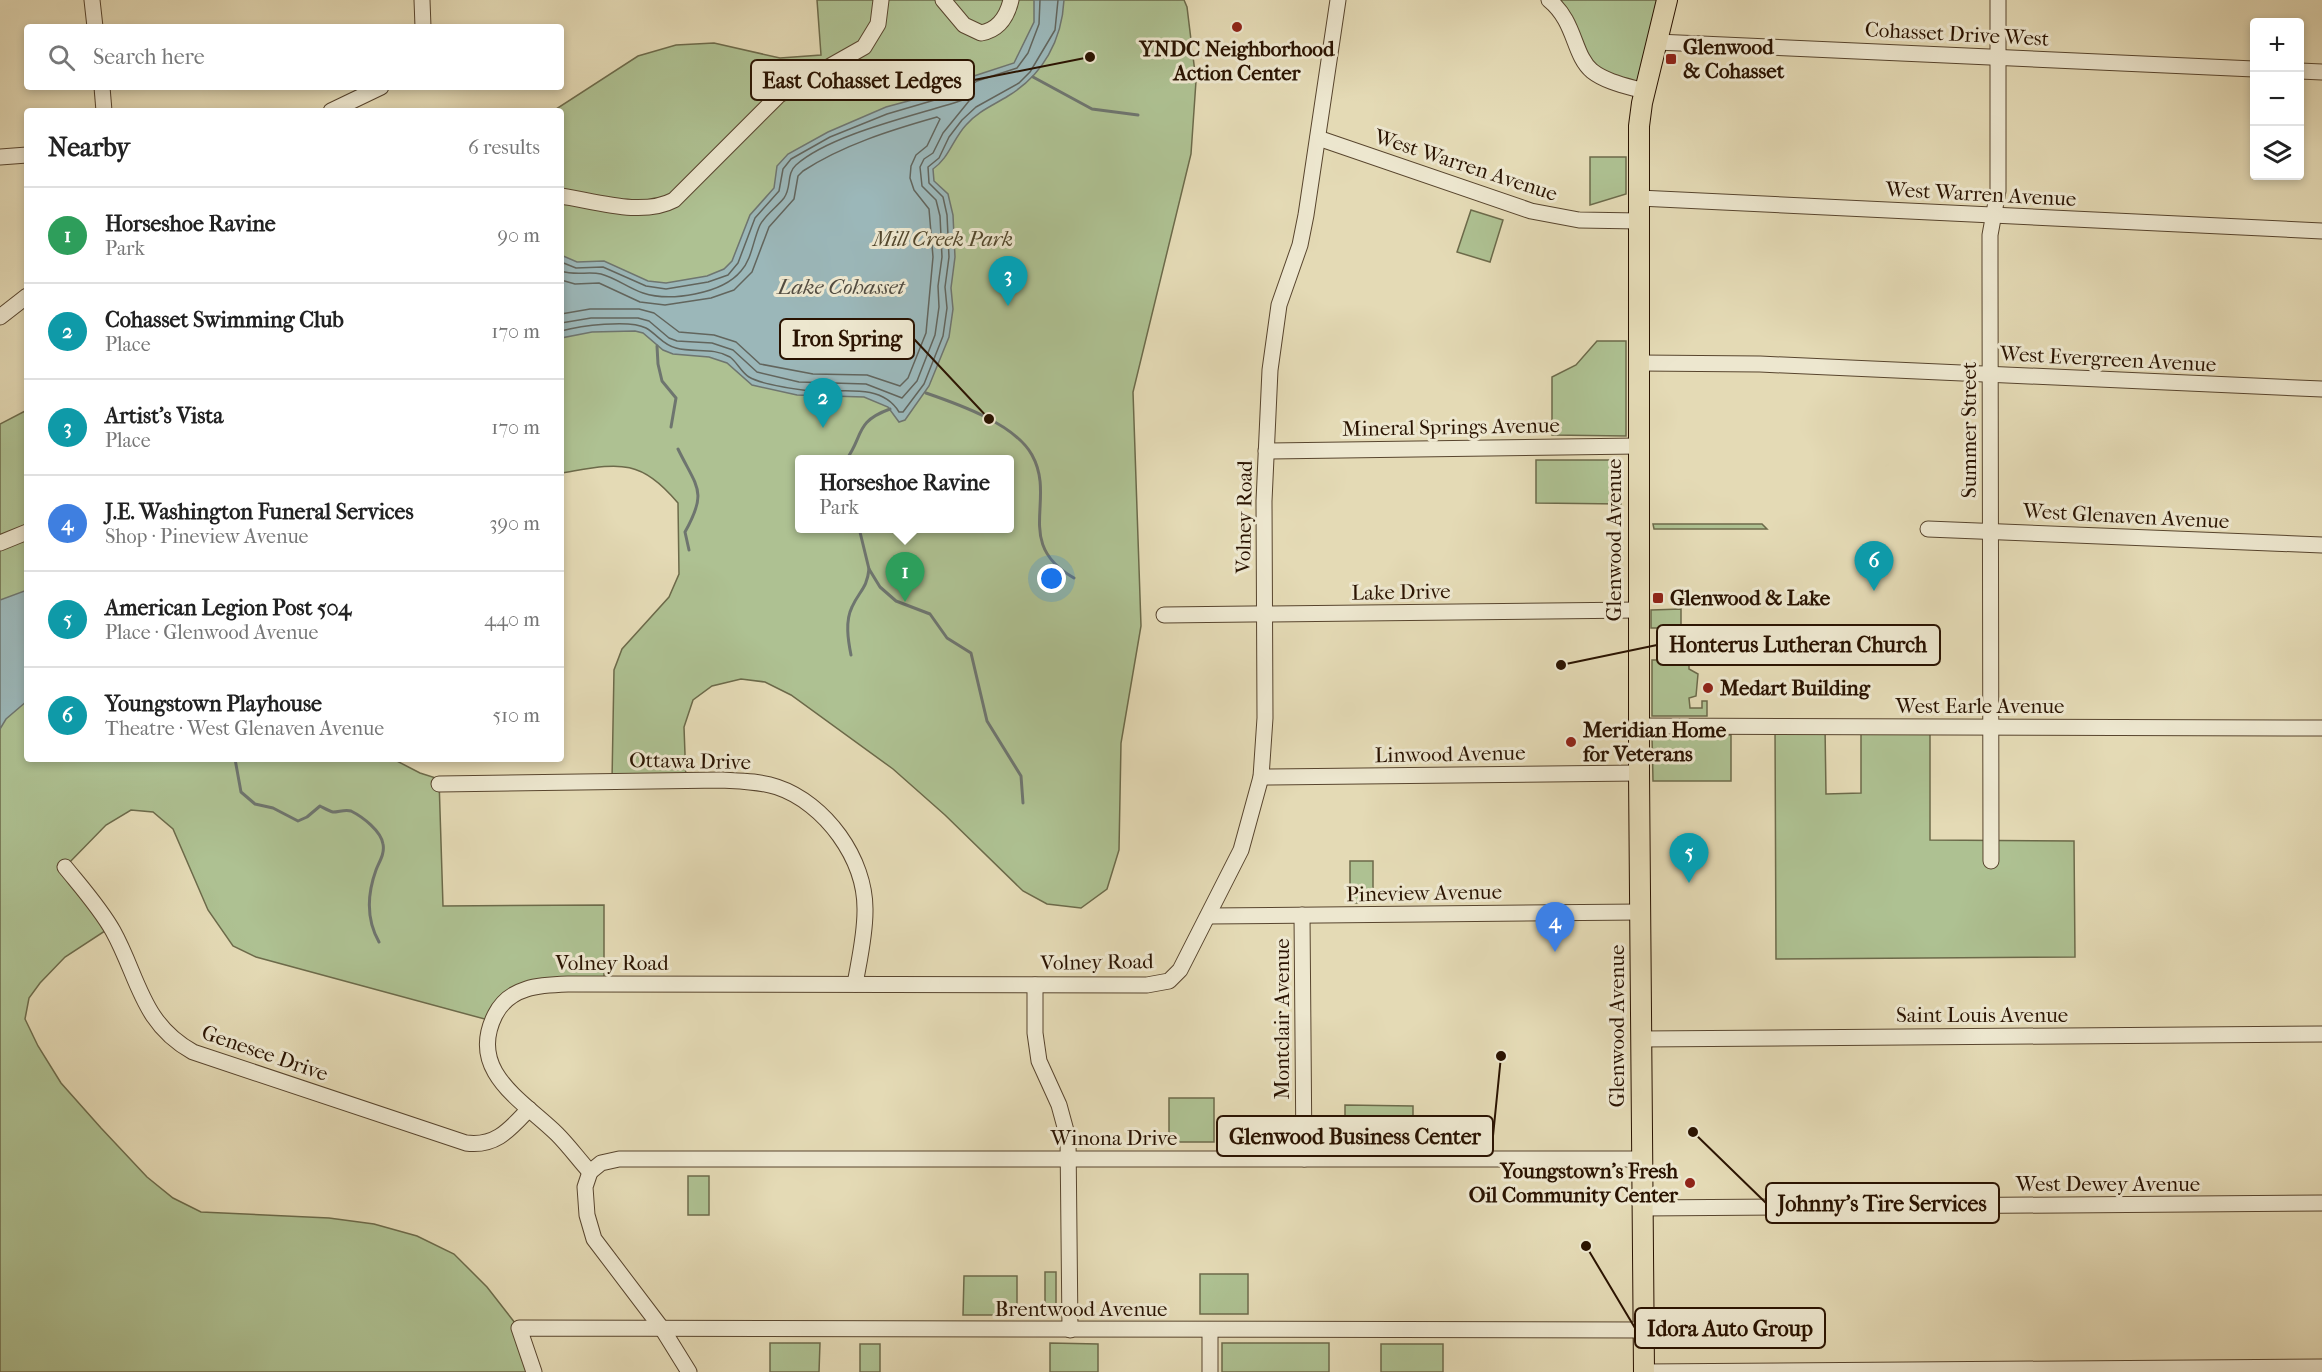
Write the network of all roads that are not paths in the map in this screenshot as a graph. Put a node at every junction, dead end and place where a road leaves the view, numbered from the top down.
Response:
1 (92, 0) edge
2 (422, 0) edge
3 (881, 0) edge
4 (944, 0) edge
5 (1011, 0) edge
6 (1338, 0) edge
7 (1549, 0) edge
8 (1667, 0) edge
9 (1998, 0) edge
10 (95, 24) edge
11 (423, 24) edge
12 (1657, 42) junction
13 (1998, 57) junction
14 (2250, 69) edge
15 (2304, 71) edge
16 (2322, 72) edge
17 (102, 90) edge
18 (375, 90) edge
19 (1644, 91) junction
20 (104, 108) edge
21 (338, 108) edge
22 (1318, 138) junction
23 (24, 155) edge
24 (0, 158) edge
25 (564, 196) edge
26 (1639, 198) junction
27 (1994, 216) junction
28 (1639, 221) junction
29 (2322, 231) edge
30 (24, 298) edge
31 (0, 317) edge
32 (1640, 363) junction
33 (1990, 375) junction
34 (2322, 389) edge
35 (1638, 446) junction
36 (1266, 451) junction
37 (1928, 529) dead end
38 (1990, 531) junction
39 (24, 533) edge
40 (0, 543) edge
41 (2322, 545) edge
42 (1638, 610) junction
43 (1264, 614) junction
44 (1164, 615) dead end
45 (1638, 726) junction
46 (1991, 727) junction
47 (2322, 728) edge
48 (1639, 773) junction
49 (1261, 777) junction
50 (439, 784) dead end
51 (1991, 861) dead end
52 (65, 867) dead end
53 (1640, 912) junction
54 (1302, 915) junction
55 (1208, 916) junction
56 (855, 984) junction
57 (1035, 985) junction
58 (2322, 1034) edge
59 (1641, 1039) junction
60 (529, 1108) junction
61 (1068, 1159) junction
62 (1304, 1159) junction
63 (1641, 1159) junction
64 (590, 1172) junction
65 (2322, 1203) edge
66 (1642, 1208) junction
67 (663, 1330) junction
68 (1070, 1330) junction
69 (1210, 1330) junction
70 (1644, 1330) junction
71 (2322, 1367) edge
72 (534, 1372) edge
73 (689, 1372) edge
74 (1210, 1372) edge
75 (1644, 1372) edge

1 - 10 street
2 - 11 street
3 - 25 street
4 - 5 street
6 - 22 street, Volney Road
7 - 19 street
8 - 12 main road, Glenwood Avenue
9 - 13 street, Summer Street
12 - 13 street, Cohasset Drive West
12 - 19 main road, Glenwood Avenue
13 - 14 street, Cohasset Drive West
13 - 27 street, Summer Street
15 - 16 street
17 - 20 street
18 - 21 street
19 - 26 main road, Glenwood Avenue
22 - 28 street, West Warren Avenue
22 - 36 street, Volney Road
23 - 24 street
26 - 27 street, West Warren Avenue
26 - 28 main road, Glenwood Avenue
27 - 29 street, West Warren Avenue
27 - 33 street, Summer Street
28 - 32 main road, Glenwood Avenue
30 - 31 street
32 - 33 street, West Evergreen Avenue
32 - 35 main road, Glenwood Avenue
33 - 34 street, West Evergreen Avenue
33 - 38 street, Summer Street
35 - 36 street, Mineral Springs Avenue
35 - 42 main road, Glenwood Avenue
36 - 43 street, Volney Road
37 - 38 street, West Glenaven Avenue
38 - 41 street, West Glenaven Avenue
38 - 46 street, Summer Street
39 - 40 street
42 - 43 street, Lake Drive
42 - 45 main road, Glenwood Avenue
43 - 44 street, Lake Drive
43 - 49 street, Volney Road
45 - 46 street, West Earle Avenue
45 - 48 main road, Glenwood Avenue
46 - 47 street, West Earle Avenue
46 - 51 street, Summer Street
48 - 49 street, Linwood Avenue
48 - 53 main road, Glenwood Avenue
49 - 55 street, Volney Road
50 - 56 street, Ottawa Drive
52 - 60 street, Genesee Drive
53 - 54 street, Pineview Avenue
53 - 59 main road, Glenwood Avenue
54 - 55 street, Pineview Avenue
54 - 62 street, Montclair Avenue
55 - 57 street, Volney Road
56 - 57 street, Volney Road
56 - 60 street, Volney Road
57 - 61 street
58 - 59 street, Saint Louis Avenue
59 - 63 main road, Glenwood Avenue
60 - 64 street, Volney Road
61 - 62 street, Winona Drive
61 - 64 street, Winona Drive
61 - 68 street
62 - 63 street, Winona Drive
63 - 66 main road, Glenwood Avenue
64 - 67 street
65 - 66 street, West Dewey Avenue
66 - 70 main road, Glenwood Avenue
67 - 68 street, Brentwood Avenue
67 - 72 street, Brentwood Avenue
67 - 73 street
68 - 69 street, Brentwood Avenue
69 - 70 street, Brentwood Avenue
69 - 74 street
70 - 75 main road, Glenwood Avenue
71 - 75 street

